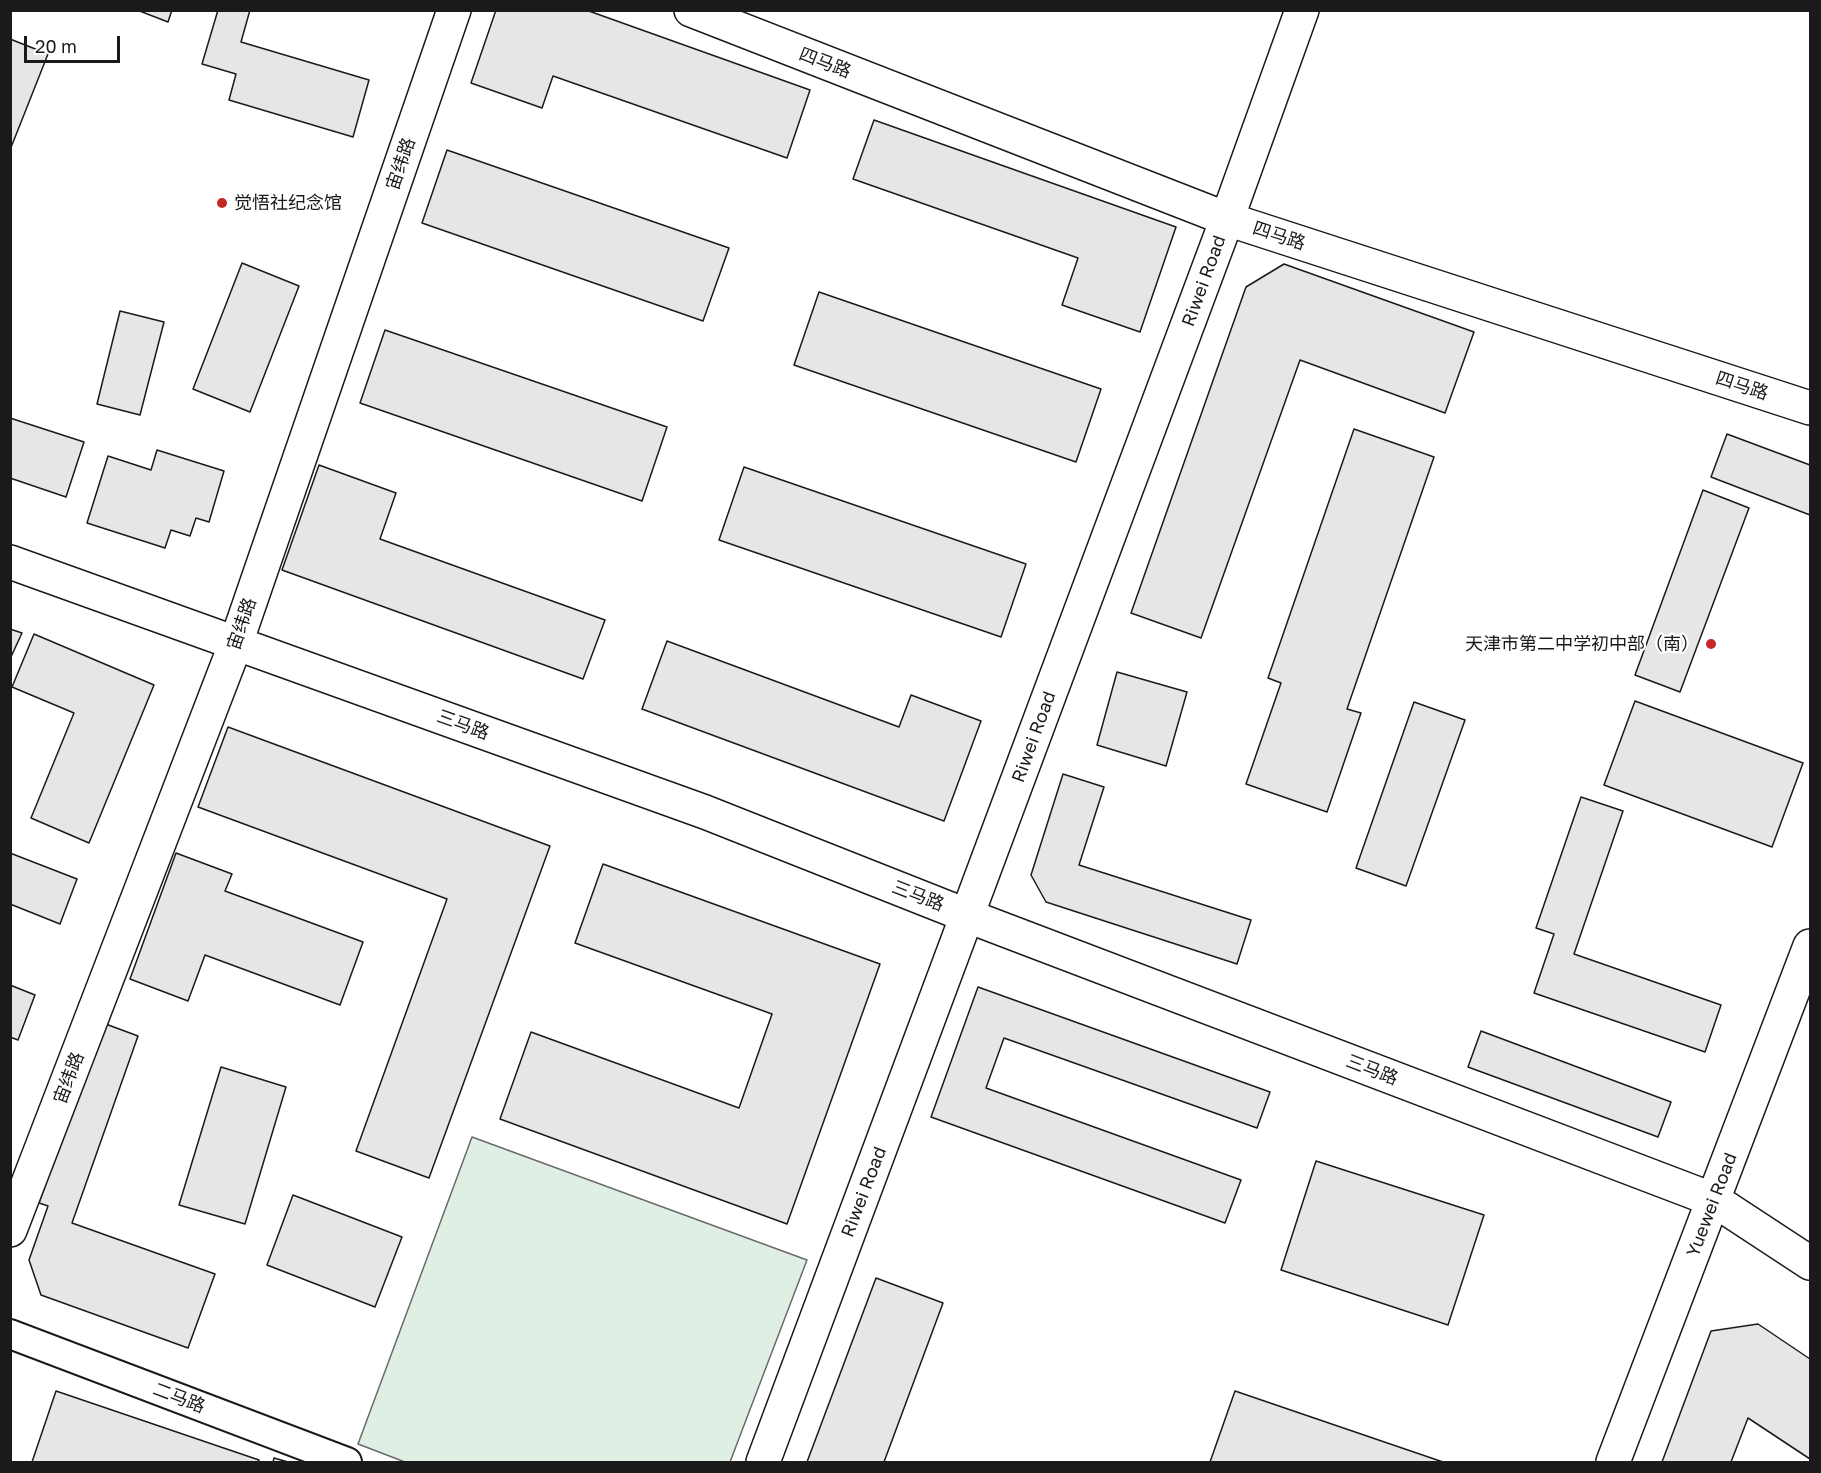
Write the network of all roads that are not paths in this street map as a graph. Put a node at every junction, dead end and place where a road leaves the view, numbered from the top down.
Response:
1 (454, 10) edge
2 (690, 10) edge
3 (1302, 10) edge
4 (1227, 219) junction
5 (1810, 408) edge
6 (10, 562) edge
7 (236, 643) junction
8 (968, 916) junction
9 (1810, 946) edge
10 (1714, 1200) junction
11 (10, 1230) edge
12 (1810, 1263) edge
13 (10, 1334) edge
14 (347, 1462) edge
15 (763, 1462) edge
16 (1613, 1462) edge

1 - 7 street, 宙纬路
2 - 4 street, 四马路
3 - 4 street, Riwei Road
4 - 5 street, 四马路
4 - 8 street, Riwei Road
6 - 7 street, 三马路
7 - 8 street, 三马路
7 - 11 street, 宙纬路
8 - 10 street, 三马路
8 - 15 street, Riwei Road
9 - 10 street, Yuewei Road
10 - 12 street, 三马路
10 - 16 street, Yuewei Road
13 - 14 street, 二马路

